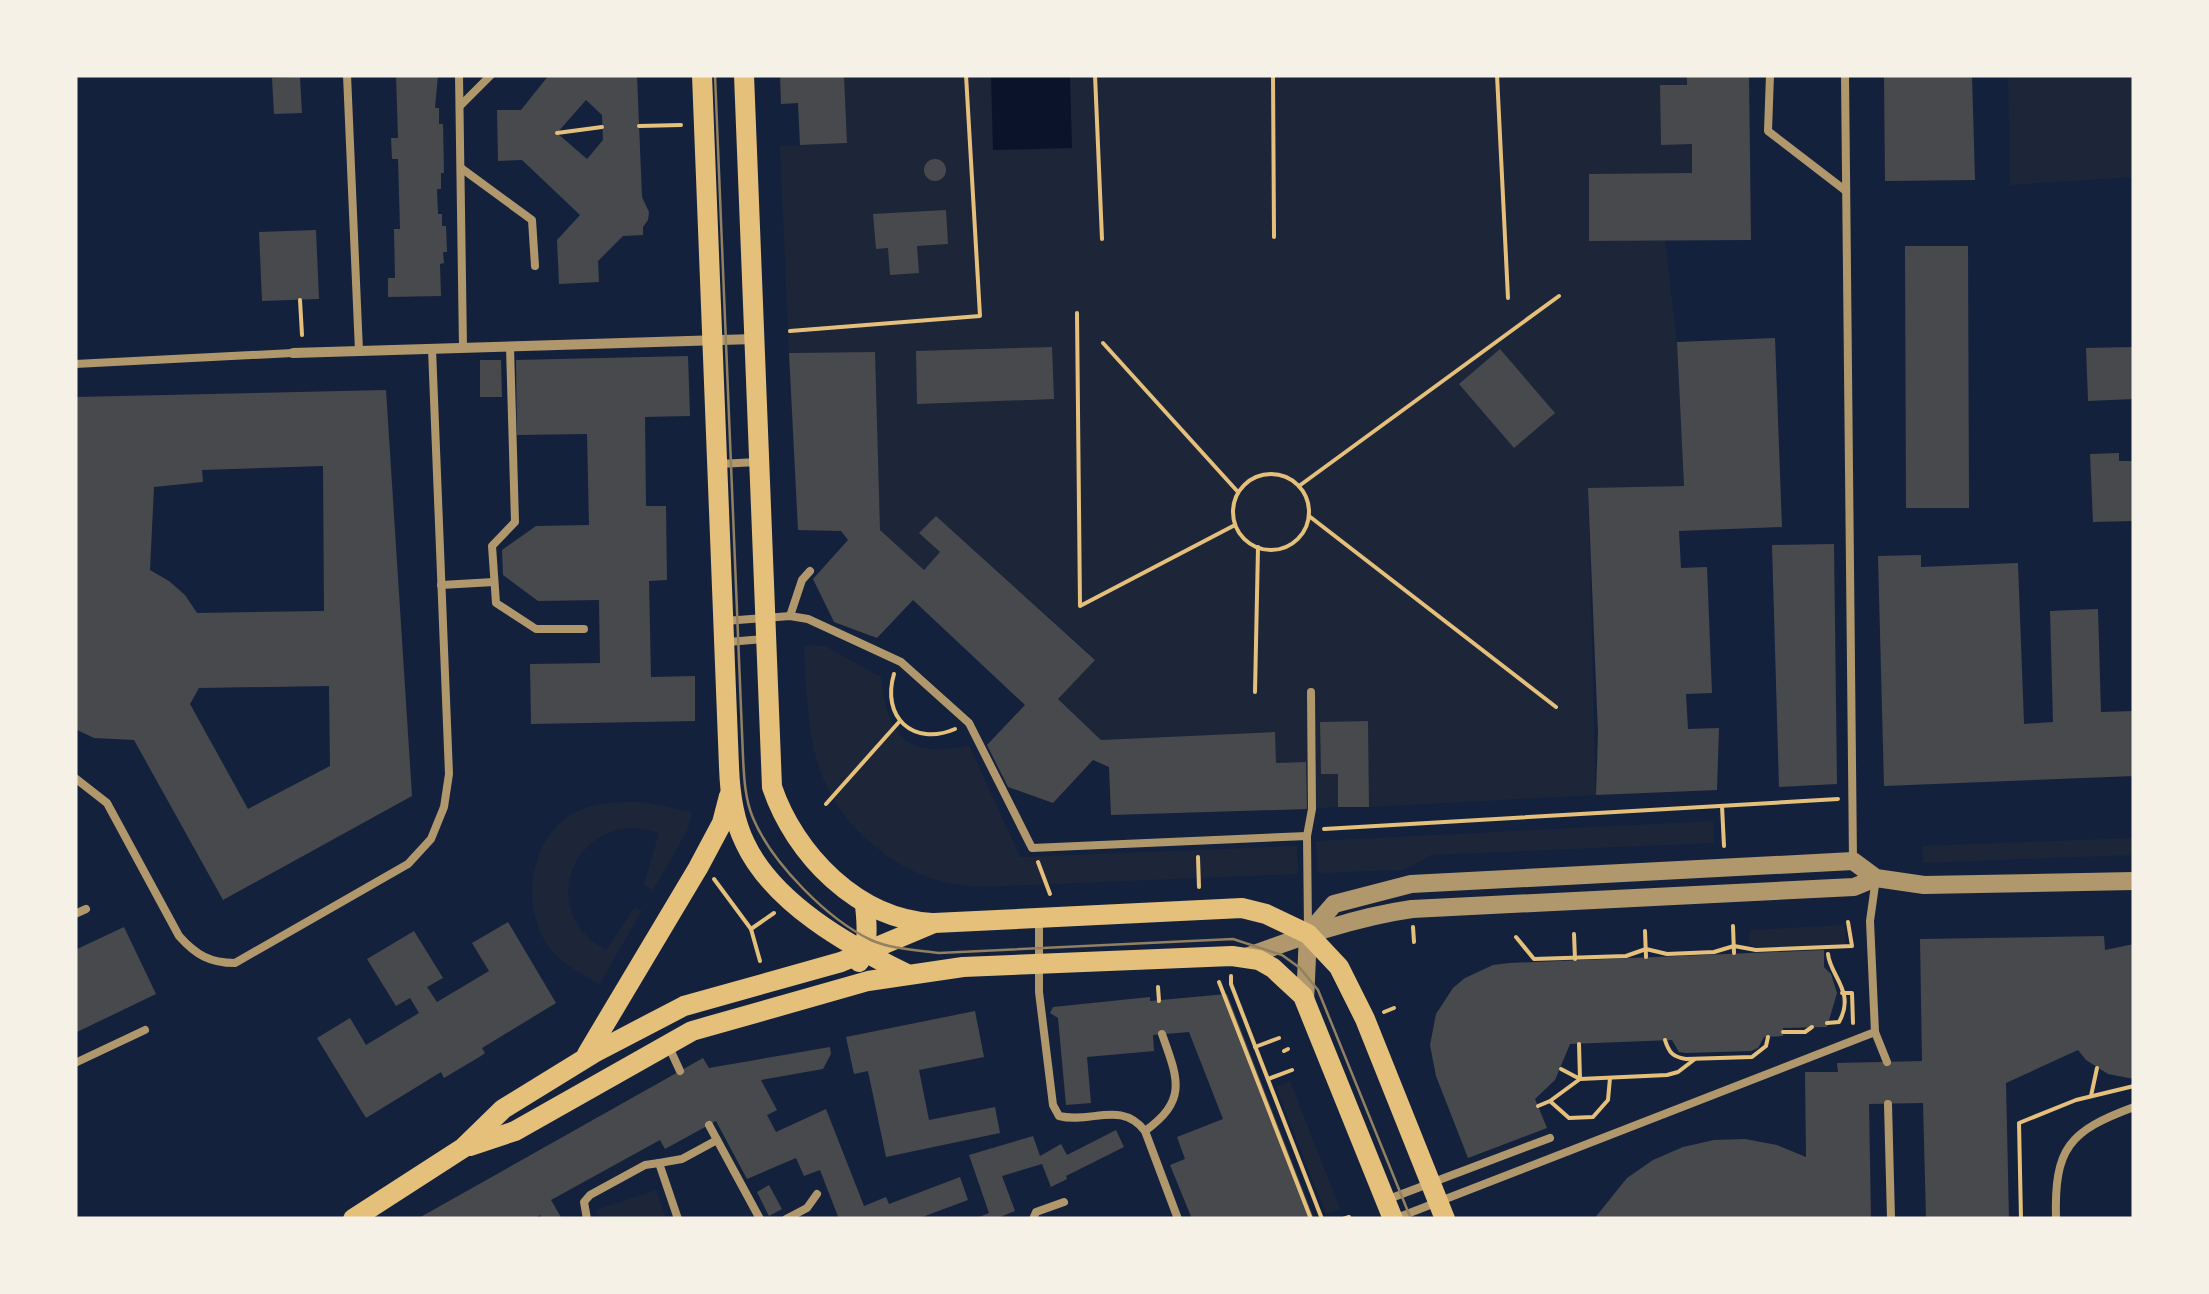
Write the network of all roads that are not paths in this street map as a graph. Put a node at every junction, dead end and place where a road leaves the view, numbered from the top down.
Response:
1 (347, 75) edge
2 (459, 75) edge
3 (491, 75) edge
4 (702, 75) edge
5 (744, 75) edge
6 (1770, 75) edge
7 (1845, 75) edge
8 (460, 106) junction
9 (460, 168) junction
10 (1846, 191) junction
11 (535, 266) dead end
12 (754, 338) junction
13 (712, 340) junction
14 (510, 347) junction
15 (464, 348) junction
16 (432, 349) junction
17 (359, 351) junction
18 (298, 353) joint
19 (75, 364) edge
20 (758, 462) junction
21 (717, 464) junction
22 (810, 571) dead end
23 (494, 582) junction
24 (441, 585) junction
25 (790, 616) junction
26 (584, 629) dead end
27 (765, 629) junction
28 (723, 632) junction
29 (1311, 692) dead end
30 (75, 778) edge
31 (730, 789) junction
32 (1308, 836) junction
33 (1853, 861) junction
34 (1876, 878) junction
35 (2134, 880) edge
36 (865, 905) junction
37 (86, 909) dead end
38 (75, 914) edge
39 (1039, 919) junction
40 (934, 924) junction
41 (1308, 934) junction
42 (864, 952) junction
43 (1246, 957) junction
44 (1039, 963) junction
45 (905, 973) junction
46 (840, 988) junction
47 (1305, 1002) junction
48 (145, 1030) dead end
49 (1875, 1032) junction
50 (1162, 1034) dead end
51 (667, 1043) junction
52 (579, 1062) junction
53 (1887, 1062) dead end
54 (75, 1063) edge
55 (680, 1071) dead end
56 (1888, 1104) dead end
57 (2134, 1107) edge
58 (710, 1124) dead end
59 (1145, 1132) junction
60 (1550, 1138) dead end
61 (718, 1140) junction
62 (464, 1148) junction
63 (659, 1163) junction
64 (817, 1194) dead end
65 (1438, 1201) edge
66 (1064, 1202) dead end
67 (1391, 1213) edge
68 (757, 1218) edge
69 (353, 1219) edge
70 (586, 1219) edge
71 (678, 1219) edge
72 (786, 1219) edge
73 (1033, 1219) edge
74 (1178, 1219) edge
75 (1891, 1219) edge
76 (2056, 1219) edge

1 - 17 lane
2 - 8 lane
3 - 8 lane
4 - 13 main road
5 - 12 main road
6 - 10 lane
7 - 10 lane
8 - 9 lane
9 - 11 lane
9 - 15 lane
10 - 33 lane
12 - 13 street
12 - 20 main road
13 - 14 street
13 - 21 main road
14 - 15 street
14 - 23 lane
15 - 16 street
16 - 17 street
16 - 24 lane
17 - 18 street
18 - 19 lane
20 - 21 lane
20 - 27 main road
21 - 28 main road
22 - 25 lane
23 - 24 lane
23 - 26 lane
24 - 30 lane
25 - 27 lane
25 - 32 lane
27 - 28 lane
27 - 28 lane
27 - 36 main road
28 - 31 main road
29 - 32 lane
31 - 42 main road
31 - 52 main road
32 - 41 lane
33 - 34 street
33 - 41 street
34 - 35 street
34 - 41 street
34 - 49 lane
36 - 40 main road
36 - 42 main road
37 - 38 lane
39 - 40 main road
39 - 41 main road
39 - 44 lane
40 - 42 main road
41 - 43 street
41 - 47 street
41 - 65 main road
42 - 45 main road
42 - 46 main road
42 - 52 main road
43 - 44 main road
43 - 47 main road
44 - 45 main road
44 - 59 lane
45 - 46 main road
46 - 51 main road
47 - 67 main road
48 - 54 lane
49 - 53 lane
49 - 65 lane
50 - 59 lane
51 - 55 lane
51 - 62 main road
52 - 62 main road
56 - 75 lane
57 - 76 lane
58 - 61 lane
59 - 74 lane
60 - 65 lane
61 - 63 lane
61 - 68 lane
62 - 69 main road
63 - 70 lane
63 - 71 lane
64 - 72 lane
65 - 67 lane
65 - 67 lane
66 - 73 lane

